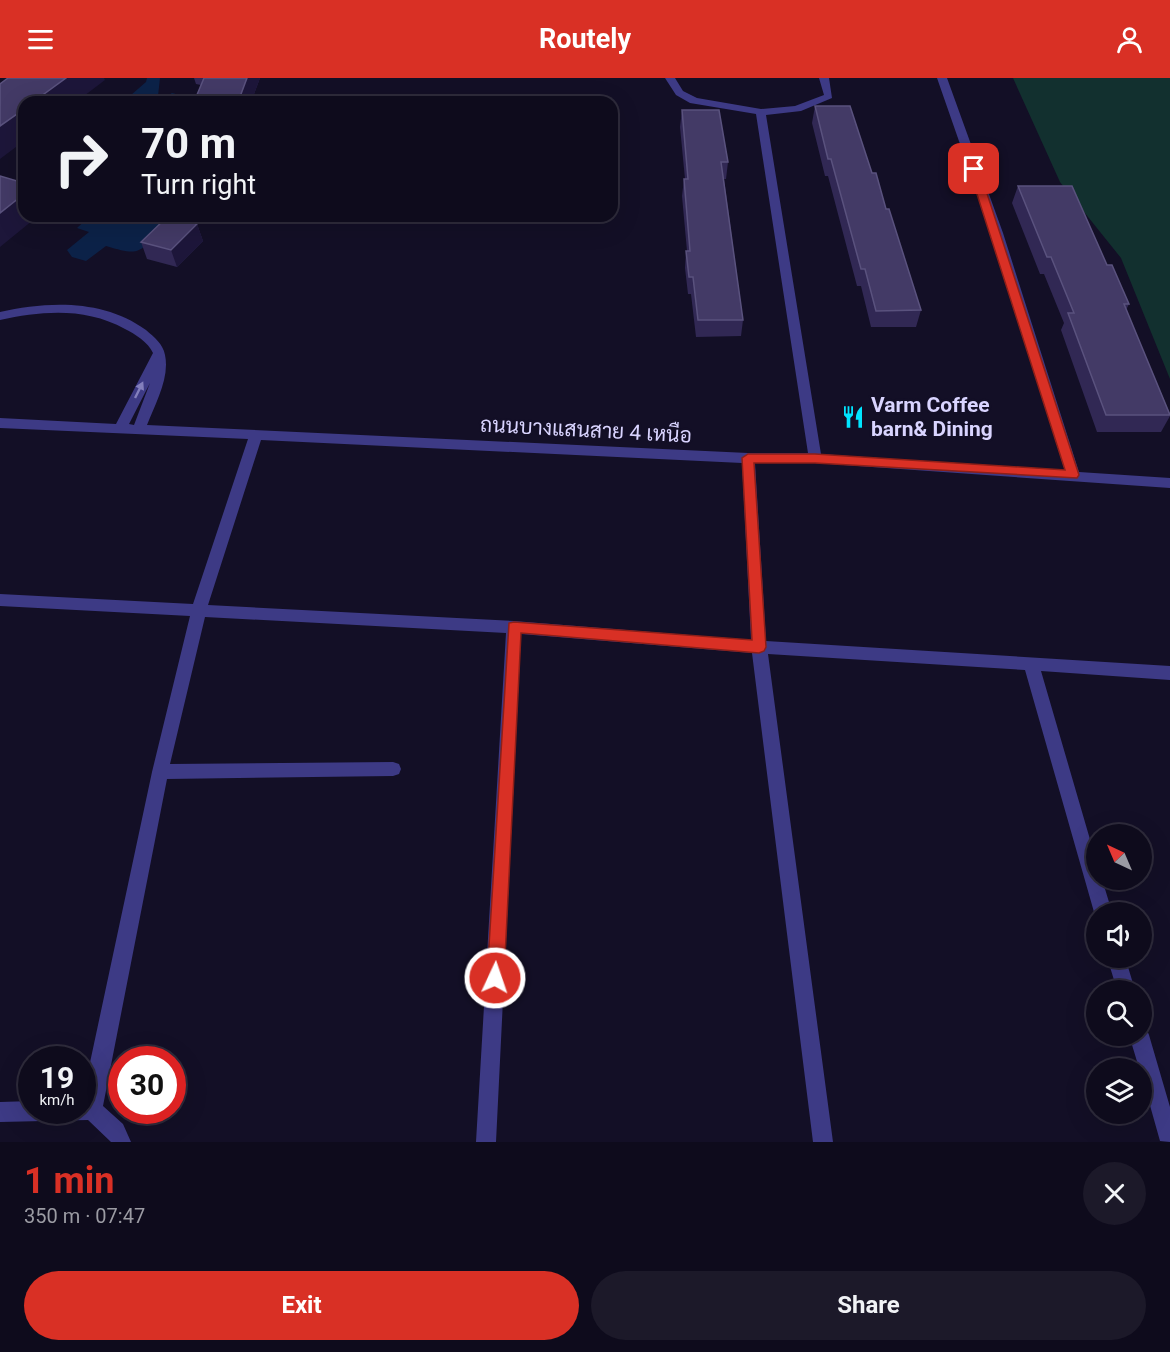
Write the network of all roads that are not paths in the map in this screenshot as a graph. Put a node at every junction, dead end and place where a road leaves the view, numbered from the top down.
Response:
1 (670, 78) edge
2 (824, 78) edge
3 (942, 78) edge
4 (761, 112) junction
5 (0, 316) edge
6 (159, 353) junction
7 (0, 423) edge
8 (121, 427) junction
9 (139, 429) junction
10 (256, 436) junction
11 (748, 458) junction
12 (815, 458) junction
13 (1072, 475) junction
14 (1170, 483) edge
15 (0, 600) edge
16 (199, 610) junction
17 (514, 627) junction
18 (759, 647) junction
19 (1031, 665) junction
20 (1170, 673) edge
21 (393, 769) dead end
22 (160, 772) junction
23 (1100, 902) edge
24 (1142, 1046) edge
25 (96, 1057) edge
26 (0, 1112) edge
27 (18, 1112) edge
28 (96, 1118) edge
29 (1170, 1141) edge
30 (121, 1142) edge
31 (486, 1142) edge
32 (822, 1142) edge

1 - 4 street
2 - 4 street
3 - 13 street
4 - 12 street
5 - 6 street
8 -> 6 street
6 - 9 street
7 - 8 street, ถนนบางแสนสาย 4 เหนือ
8 - 9 street, ถนนบางแสนสาย 4 เหนือ
9 - 10 street, ถนนบางแสนสาย 4 เหนือ
10 - 11 street, ถนนบางแสนสาย 4 เหนือ
10 - 16 street
11 - 12 street, ถนนบางแสนสาย 4 เหนือ
11 - 18 street
12 - 13 street, ถนนบางแสนสาย 4 เหนือ
13 - 14 street, ถนนบางแสนสาย 4 เหนือ
15 - 16 street
16 - 17 street
16 - 22 street
17 - 18 street
17 - 31 street
18 - 19 street
18 - 32 street
19 - 20 street
19 - 23 street
21 - 22 street
22 - 25 street
24 - 29 street
26 - 27 street
28 - 30 street

